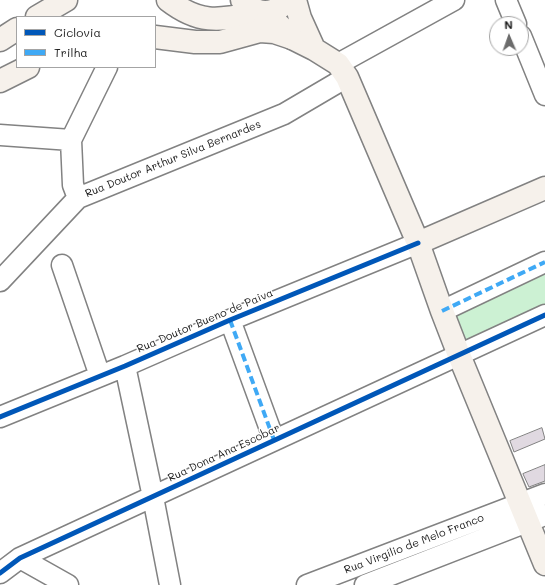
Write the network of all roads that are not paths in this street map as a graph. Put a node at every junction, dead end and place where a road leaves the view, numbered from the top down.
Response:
1 (66, 0) edge
2 (168, 0) edge
3 (242, 0) edge
4 (295, 0) edge
5 (454, 0) edge
6 (506, 0) edge
7 (271, 13) edge
8 (39, 16) edge
9 (513, 16) edge
10 (16, 30) edge
11 (156, 37) edge
12 (0, 40) edge
13 (314, 49) junction
14 (529, 56) edge
15 (26, 68) edge
16 (107, 68) edge
17 (343, 71) junction
18 (0, 81) edge
19 (545, 95) edge
20 (0, 135) edge
21 (72, 140) junction
22 (545, 188) edge
23 (78, 198) junction
24 (418, 243) junction
25 (545, 262) edge
26 (62, 265) dead end
27 (0, 280) edge
28 (442, 311) junction
29 (545, 315) edge
30 (230, 320) junction
31 (459, 355) junction
32 (125, 366) junction
33 (100, 376) junction
34 (0, 417) edge
35 (274, 440) junction
36 (545, 494) edge
37 (153, 497) junction
38 (531, 513) edge
39 (395, 552) junction
40 (7, 564) edge
41 (545, 564) edge
42 (403, 578) edge
43 (68, 585) edge
44 (170, 585) edge
45 (307, 585) edge
46 (365, 585) edge

1 - 8 main road
2 - 7 main road
3 - 7 main road
4 - 13 main road
5 - 17 street, Rua Doutor Arthur Silva Bernardes
6 - 9 street
7 - 11 main road
7 - 13 main road
10 - 12 main road
13 - 17 main road
14 - 19 street
15 - 18 main road
16 - 21 street
17 - 23 street, Rua Doutor Arthur Silva Bernardes
17 - 24 main road
20 - 21 street
21 - 23 street
22 - 24 main road, Rua Doutor Bueno de Paiva
23 - 27 street, Rua Doutor Arthur Silva Bernardes
24 - 28 main road
24 - 30 street, Rua Doutor Bueno de Paiva
25 - 28 street
26 - 33 street
28 - 31 main road
29 - 31 street, Rua Dona Ana Escobar
30 - 32 street, Rua Doutor Bueno de Paiva
30 - 35 street
31 - 35 street, Rua Dona Ana Escobar
31 - 38 main road
32 - 33 street, Rua Doutor Bueno de Paiva
32 - 37 street
33 - 34 street, Rua Doutor Bueno de Paiva
35 - 37 street, Rua Dona Ana Escobar
36 - 38 street
37 - 40 street, Rua Dona Ana Escobar
37 - 44 street
38 - 39 street, Rua Virgílio de Melo Franco
38 - 41 main road
38 - 42 street, Rua Virgílio de Melo Franco
39 - 42 street
39 - 45 street, Rua Virgílio de Melo Franco
40 - 43 street
42 - 46 street, Rua Virgílio de Melo Franco

